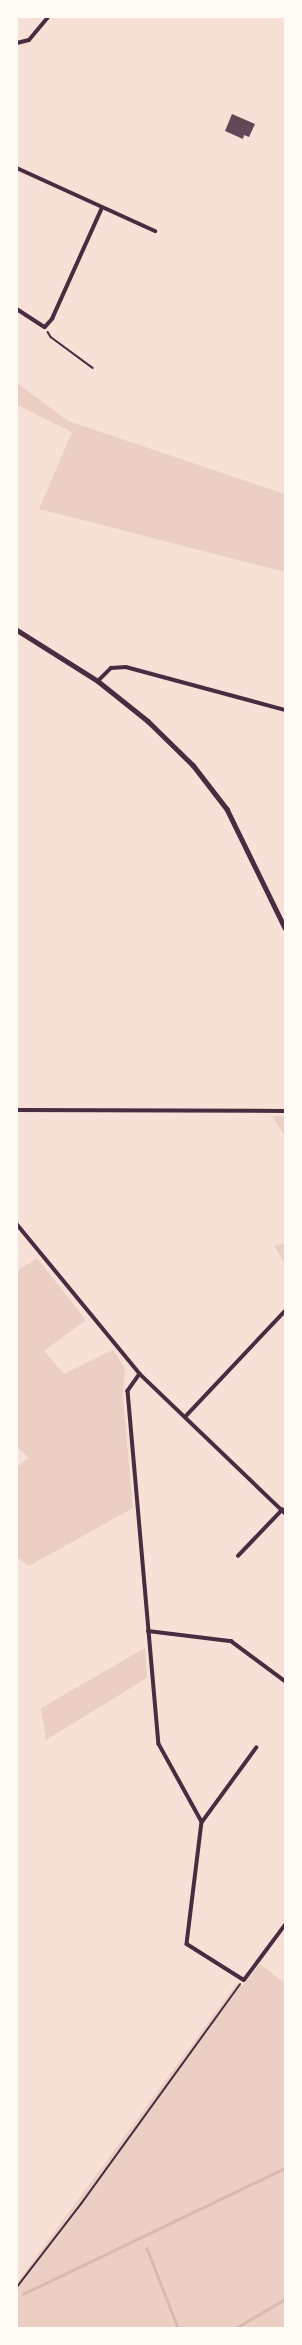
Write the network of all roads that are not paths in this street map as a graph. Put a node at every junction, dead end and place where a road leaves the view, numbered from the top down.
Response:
1 (48, 17) edge
2 (17, 43) edge
3 (17, 168) edge
4 (102, 208) junction
5 (155, 231) dead end
6 (17, 309) edge
7 (17, 630) edge
8 (98, 681) junction
9 (285, 710) edge
10 (285, 928) edge
11 (17, 1110) edge
12 (285, 1111) edge
13 (17, 1224) edge
14 (285, 1311) edge
15 (140, 1374) junction
16 (186, 1416) junction
17 (283, 1511) edge
18 (238, 1556) dead end
19 (148, 1631) junction
20 (285, 1681) edge
21 (256, 1748) dead end
22 (202, 1822) junction
23 (285, 1925) edge

1 - 2 street
3 - 4 street
4 - 5 street
4 - 6 street
7 - 8 street
8 - 9 street
8 - 10 street
11 - 12 street
13 - 15 street
14 - 16 street
15 - 16 street
15 - 19 street
16 - 17 street
17 - 18 street
19 - 20 street
19 - 22 street
21 - 22 street
22 - 23 street

